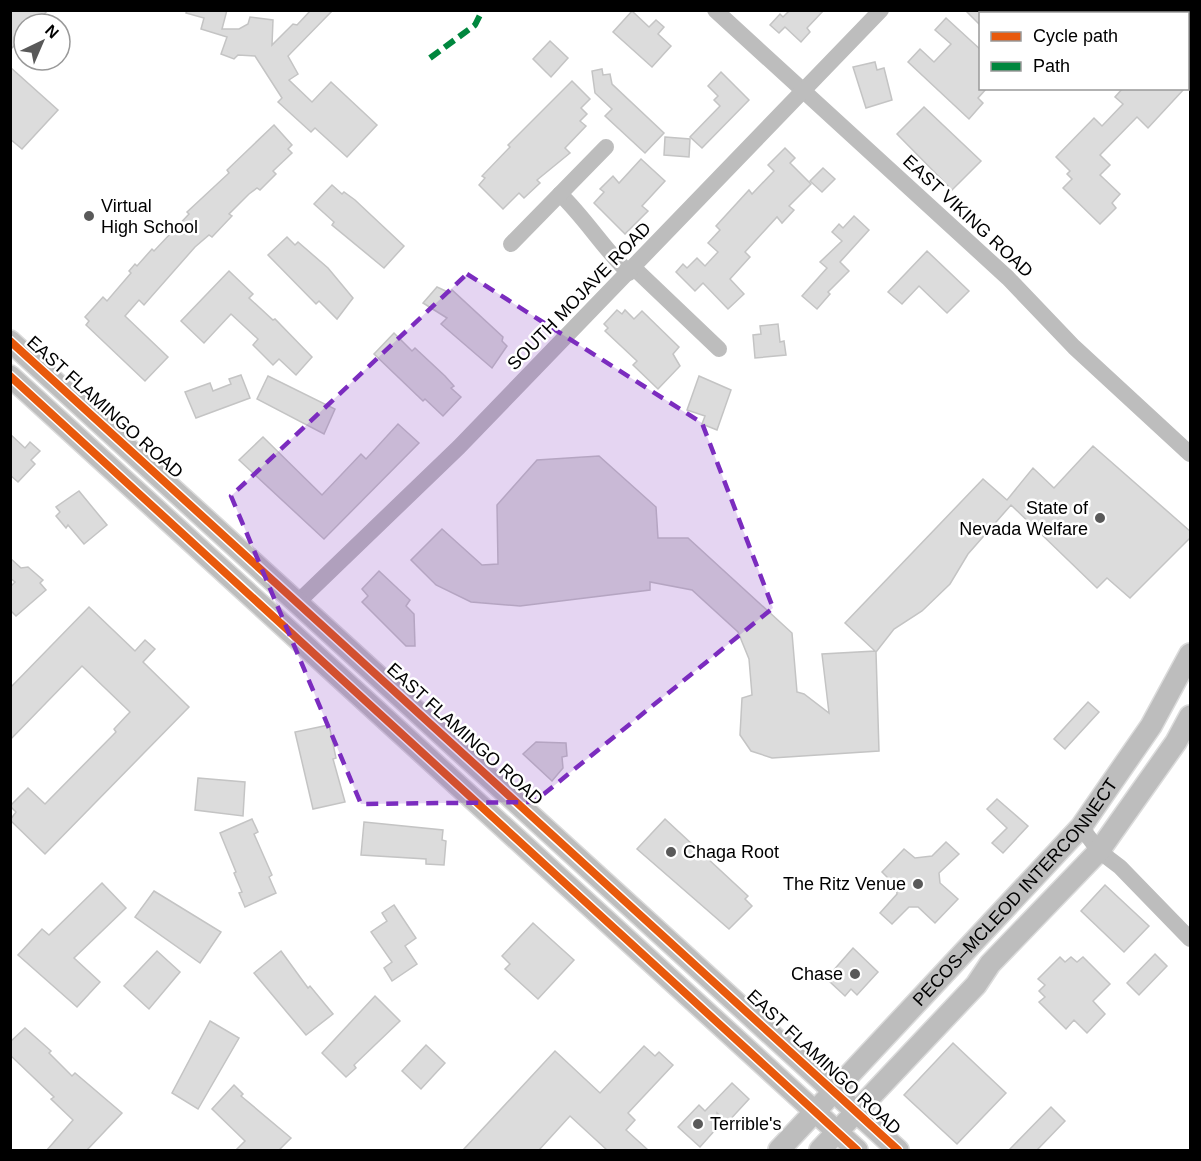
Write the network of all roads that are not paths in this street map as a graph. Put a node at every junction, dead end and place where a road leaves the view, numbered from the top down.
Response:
1 (715, 10) edge
2 (881, 10) edge
3 (803, 92) junction
4 (606, 147) dead end
5 (560, 194) junction
6 (511, 244) dead end
7 (631, 271) junction
8 (719, 349) dead end
9 (15, 350) edge
10 (11, 378) edge
11 (82, 405) junction
12 (1191, 454) edge
13 (227, 576) junction
14 (298, 602) junction
15 (291, 635) junction
16 (1191, 654) edge
17 (367, 665) junction
18 (1191, 716) edge
19 (493, 818) junction
20 (1075, 834) junction
21 (1099, 851) junction
22 (573, 852) junction
23 (561, 880) junction
24 (651, 924) junction
25 (1191, 939) edge
26 (835, 1092) junction
27 (816, 1112) junction
28 (856, 1113) junction
29 (838, 1132) junction
30 (779, 1150) edge
31 (820, 1150) edge
32 (857, 1150) edge
33 (897, 1150) edge

1 - 3 street, EAST VIKING ROAD
2 - 3 street, SOUTH MOJAVE ROAD
3 - 7 street, SOUTH MOJAVE ROAD
3 - 12 street, EAST VIKING ROAD
4 - 5 street
5 - 6 street
5 - 7 street
7 - 8 street
7 - 14 street, SOUTH MOJAVE ROAD
9 - 11 main road, EAST FLAMINGO ROAD
10 - 11 main road
10 - 13 main road
11 - 14 main road, EAST FLAMINGO ROAD
13 - 14 main road
13 - 15 main road
14 - 17 main road, EAST FLAMINGO ROAD
15 - 17 main road
15 - 19 main road
16 - 20 main road, PECOS–MCLEOD INTERCONNECT
17 - 22 main road, EAST FLAMINGO ROAD
18 - 21 main road, PECOS–MCLEOD INTERCONNECT
19 - 22 main road
19 - 23 main road
20 - 21 street
20 - 26 main road, PECOS–MCLEOD INTERCONNECT
21 - 25 street
21 - 28 main road, PECOS–MCLEOD INTERCONNECT
22 - 24 main road, EAST FLAMINGO ROAD
23 - 24 main road
23 - 27 main road
24 - 26 main road, EAST FLAMINGO ROAD
26 - 27 main road, PECOS–MCLEOD INTERCONNECT
26 - 28 main road, EAST FLAMINGO ROAD
27 - 29 main road
27 - 30 main road, PECOS–MCLEOD INTERCONNECT
28 - 29 main road, PECOS–MCLEOD INTERCONNECT
28 - 33 main road, EAST FLAMINGO ROAD
29 - 31 main road, PECOS–MCLEOD INTERCONNECT
29 - 32 main road

